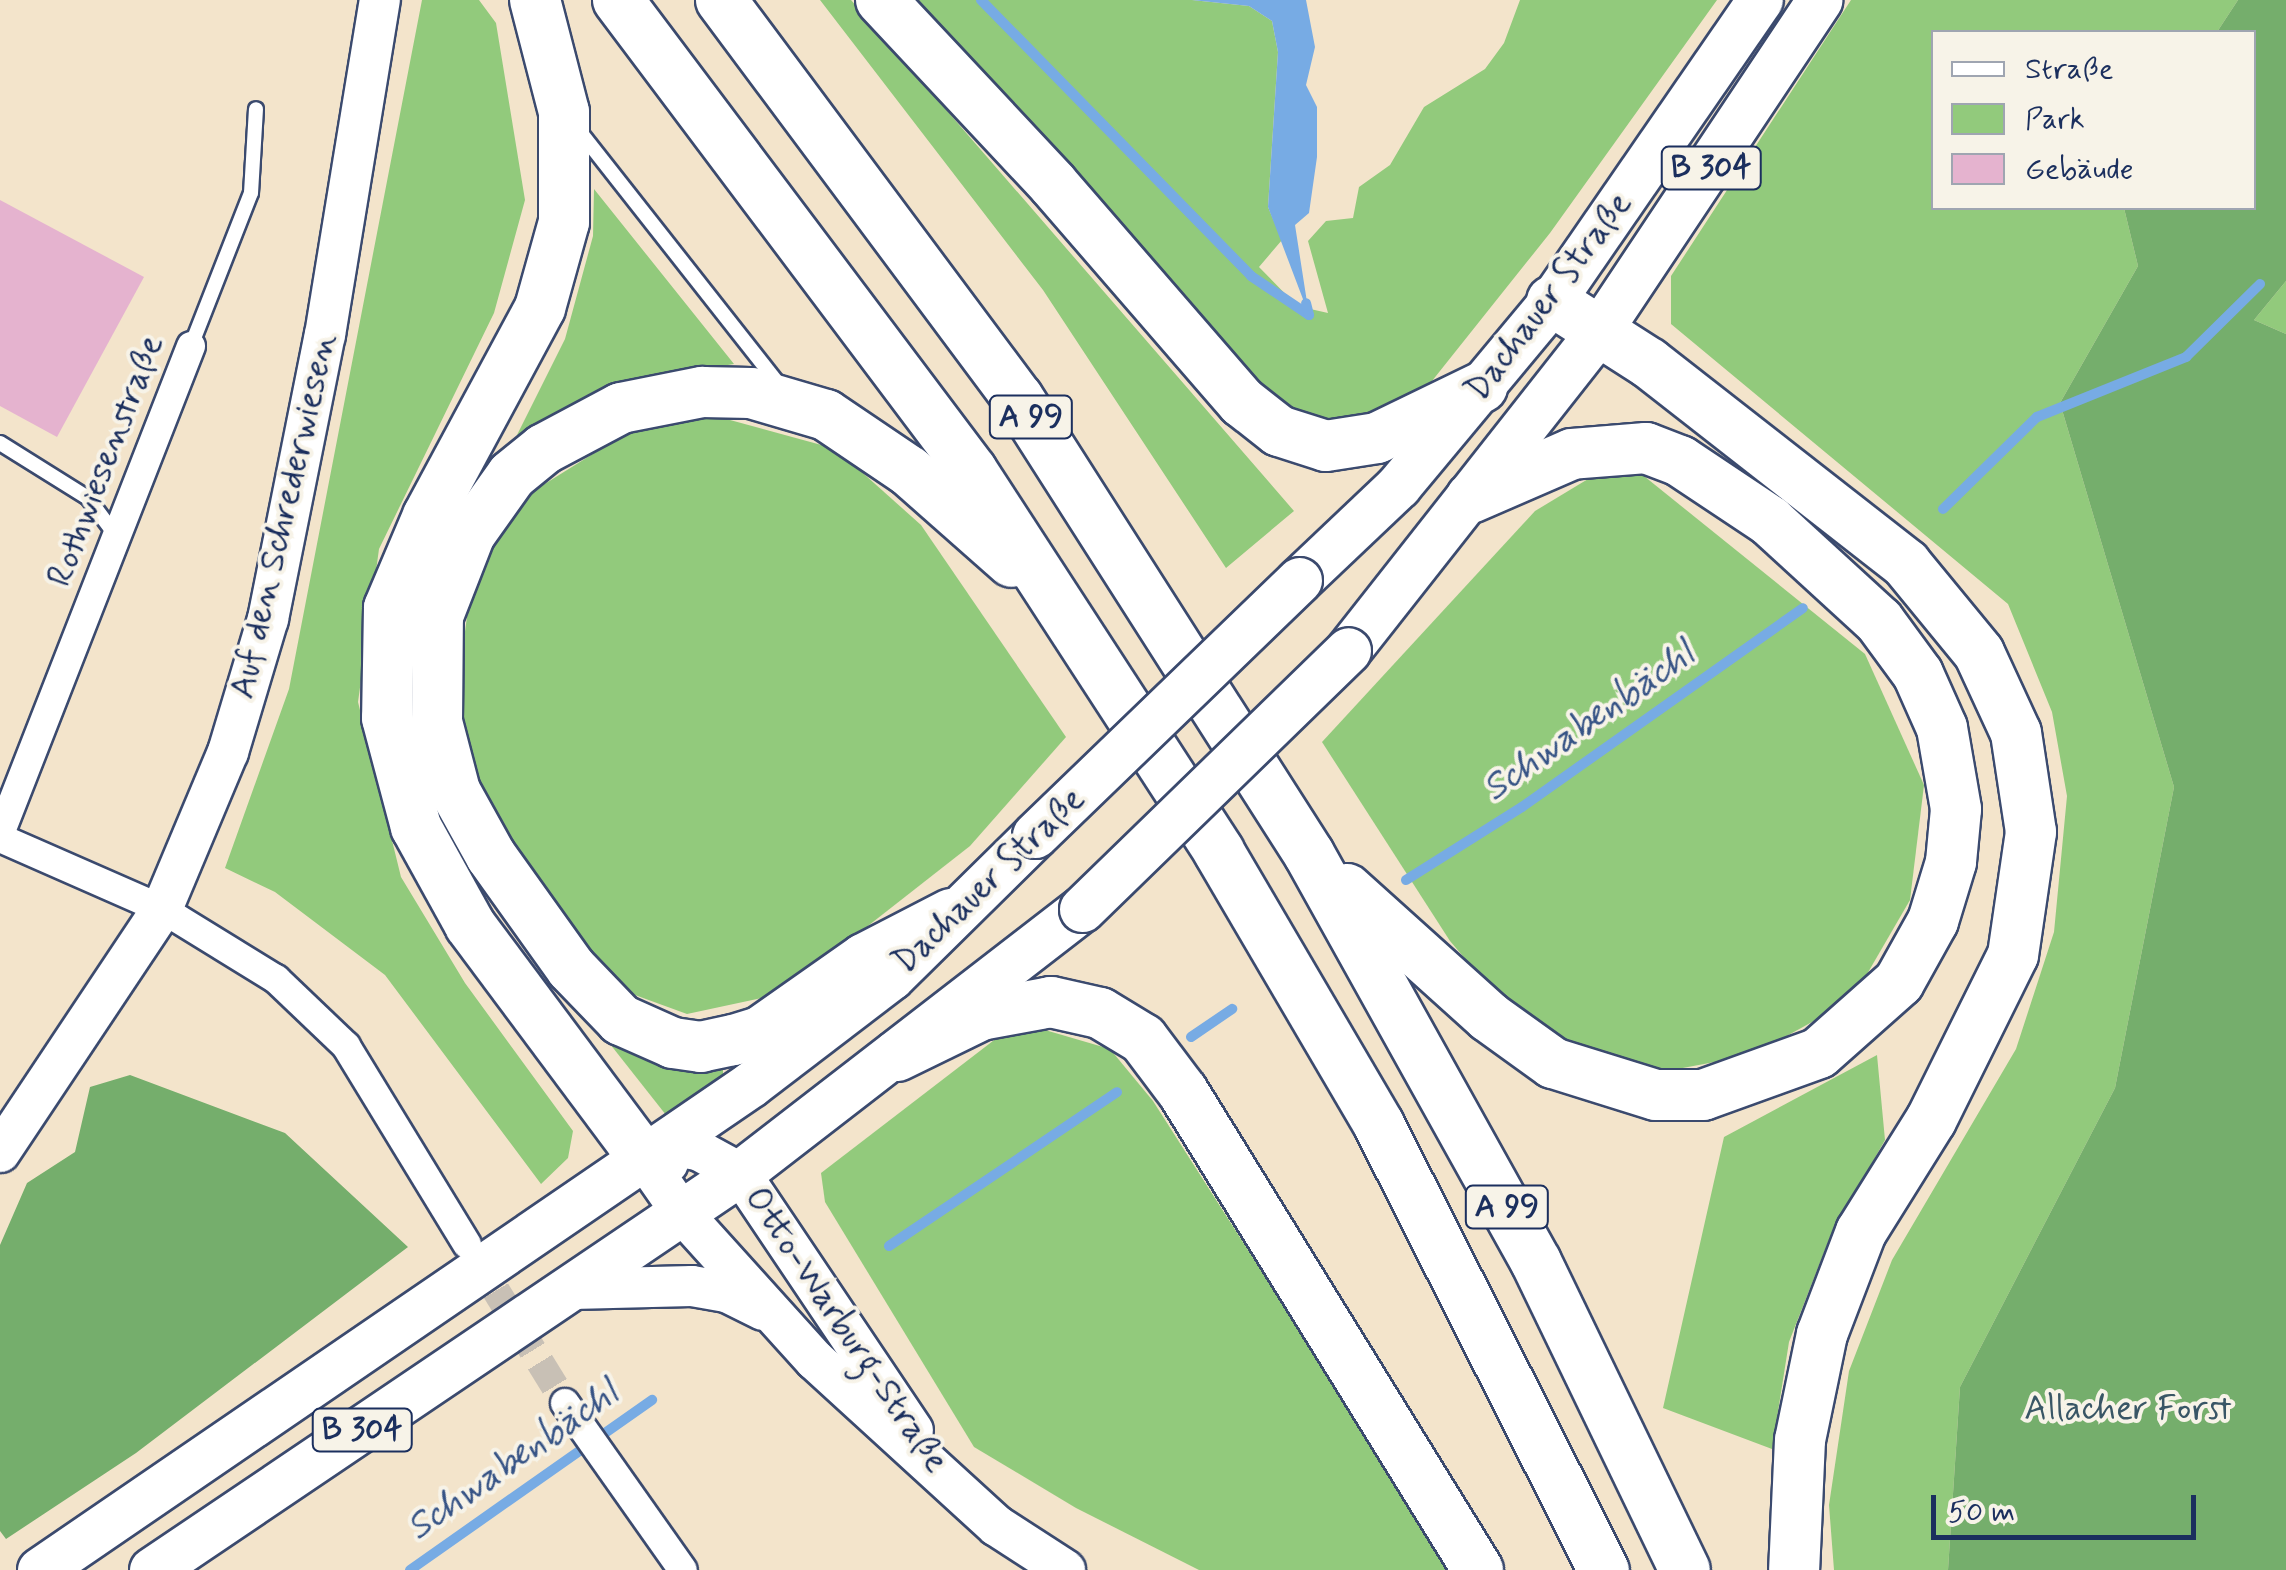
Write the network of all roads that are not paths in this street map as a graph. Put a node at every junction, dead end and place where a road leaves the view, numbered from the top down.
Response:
1 (380, 0) edge
2 (536, 0) edge
3 (618, 0) edge
4 (720, 0) edge
5 (881, 0) edge
6 (1760, 0) edge
7 (1819, 0) edge
8 (256, 109) dead end
9 (564, 112) junction
10 (1552, 300) junction
11 (1598, 332) junction
12 (190, 346) joint
13 (1482, 388) junction
14 (794, 404) junction
15 (0, 443) edge
16 (1471, 498) junction
17 (117, 538) junction
18 (1060, 605) junction
19 (0, 836) edge
20 (1309, 854) junction
21 (162, 910) junction
22 (951, 914) junction
23 (897, 1056) junction
24 (653, 1150) junction
25 (0, 1152) edge
26 (740, 1173) junction
27 (682, 1213) junction
28 (468, 1244) tunnel mouth
29 (572, 1289) junction
30 (779, 1320) junction
31 (565, 1403) tunnel mouth
32 (952, 1487) junction
33 (40, 1570) edge
34 (152, 1570) edge
35 (683, 1570) edge
36 (1065, 1570) edge
37 (1478, 1570) edge
38 (1604, 1570) edge
39 (1685, 1570) edge
40 (1794, 1570) edge

1 - 21 main road, Auf den Schrederwiesen
2 - 9 highway
3 - 18 highway, A 99
4 - 20 highway, A 99
5 - 13 highway
6 - 10 main road, Dachauer Straße / B 304
7 - 11 main road, Dachauer Straße / B 304
8 - 12 lane, Rothwiesenstraße
9 - 14 lane
9 - 24 highway
10 - 11 highway
10 - 13 main road, Dachauer Straße / B 304
11 - 16 main road, Dachauer Straße / B 304
11 - 40 highway
12 - 17 street, Rothwiesenstraße
13 - 22 main road, Dachauer Straße / B 304, bridge
14 - 18 highway
14 - 22 highway
15 - 17 lane
16 - 20 highway
16 - 23 main road, Dachauer Straße / B 304, bridge
17 - 19 street, Rothwiesenstraße
18 - 38 highway, A 99
19 - 21 street, Rothwiesenstraße
20 - 39 highway, A 99
21 - 25 main road, Auf den Schrederwiesen
21 - 28 street, Rothwiesenstraße
22 - 24 main road, Dachauer Straße / B 304
23 - 26 main road, Dachauer Straße / B 304
23 - 37 highway
24 - 26 main road
24 - 27 main road, Otto-Warburg-Straße
24 - 33 main road, Dachauer Straße / B 304
26 - 27 main road, Dachauer Straße / B 304
26 - 32 main road, Otto-Warburg-Straße
27 - 29 main road, Dachauer Straße / B 304
27 - 30 main road, Otto-Warburg-Straße
29 - 30 main road
29 - 34 main road, Dachauer Straße / B 304
30 - 32 main road, Otto-Warburg-Straße
31 - 35 street
32 - 36 main road, Otto-Warburg-Straße

